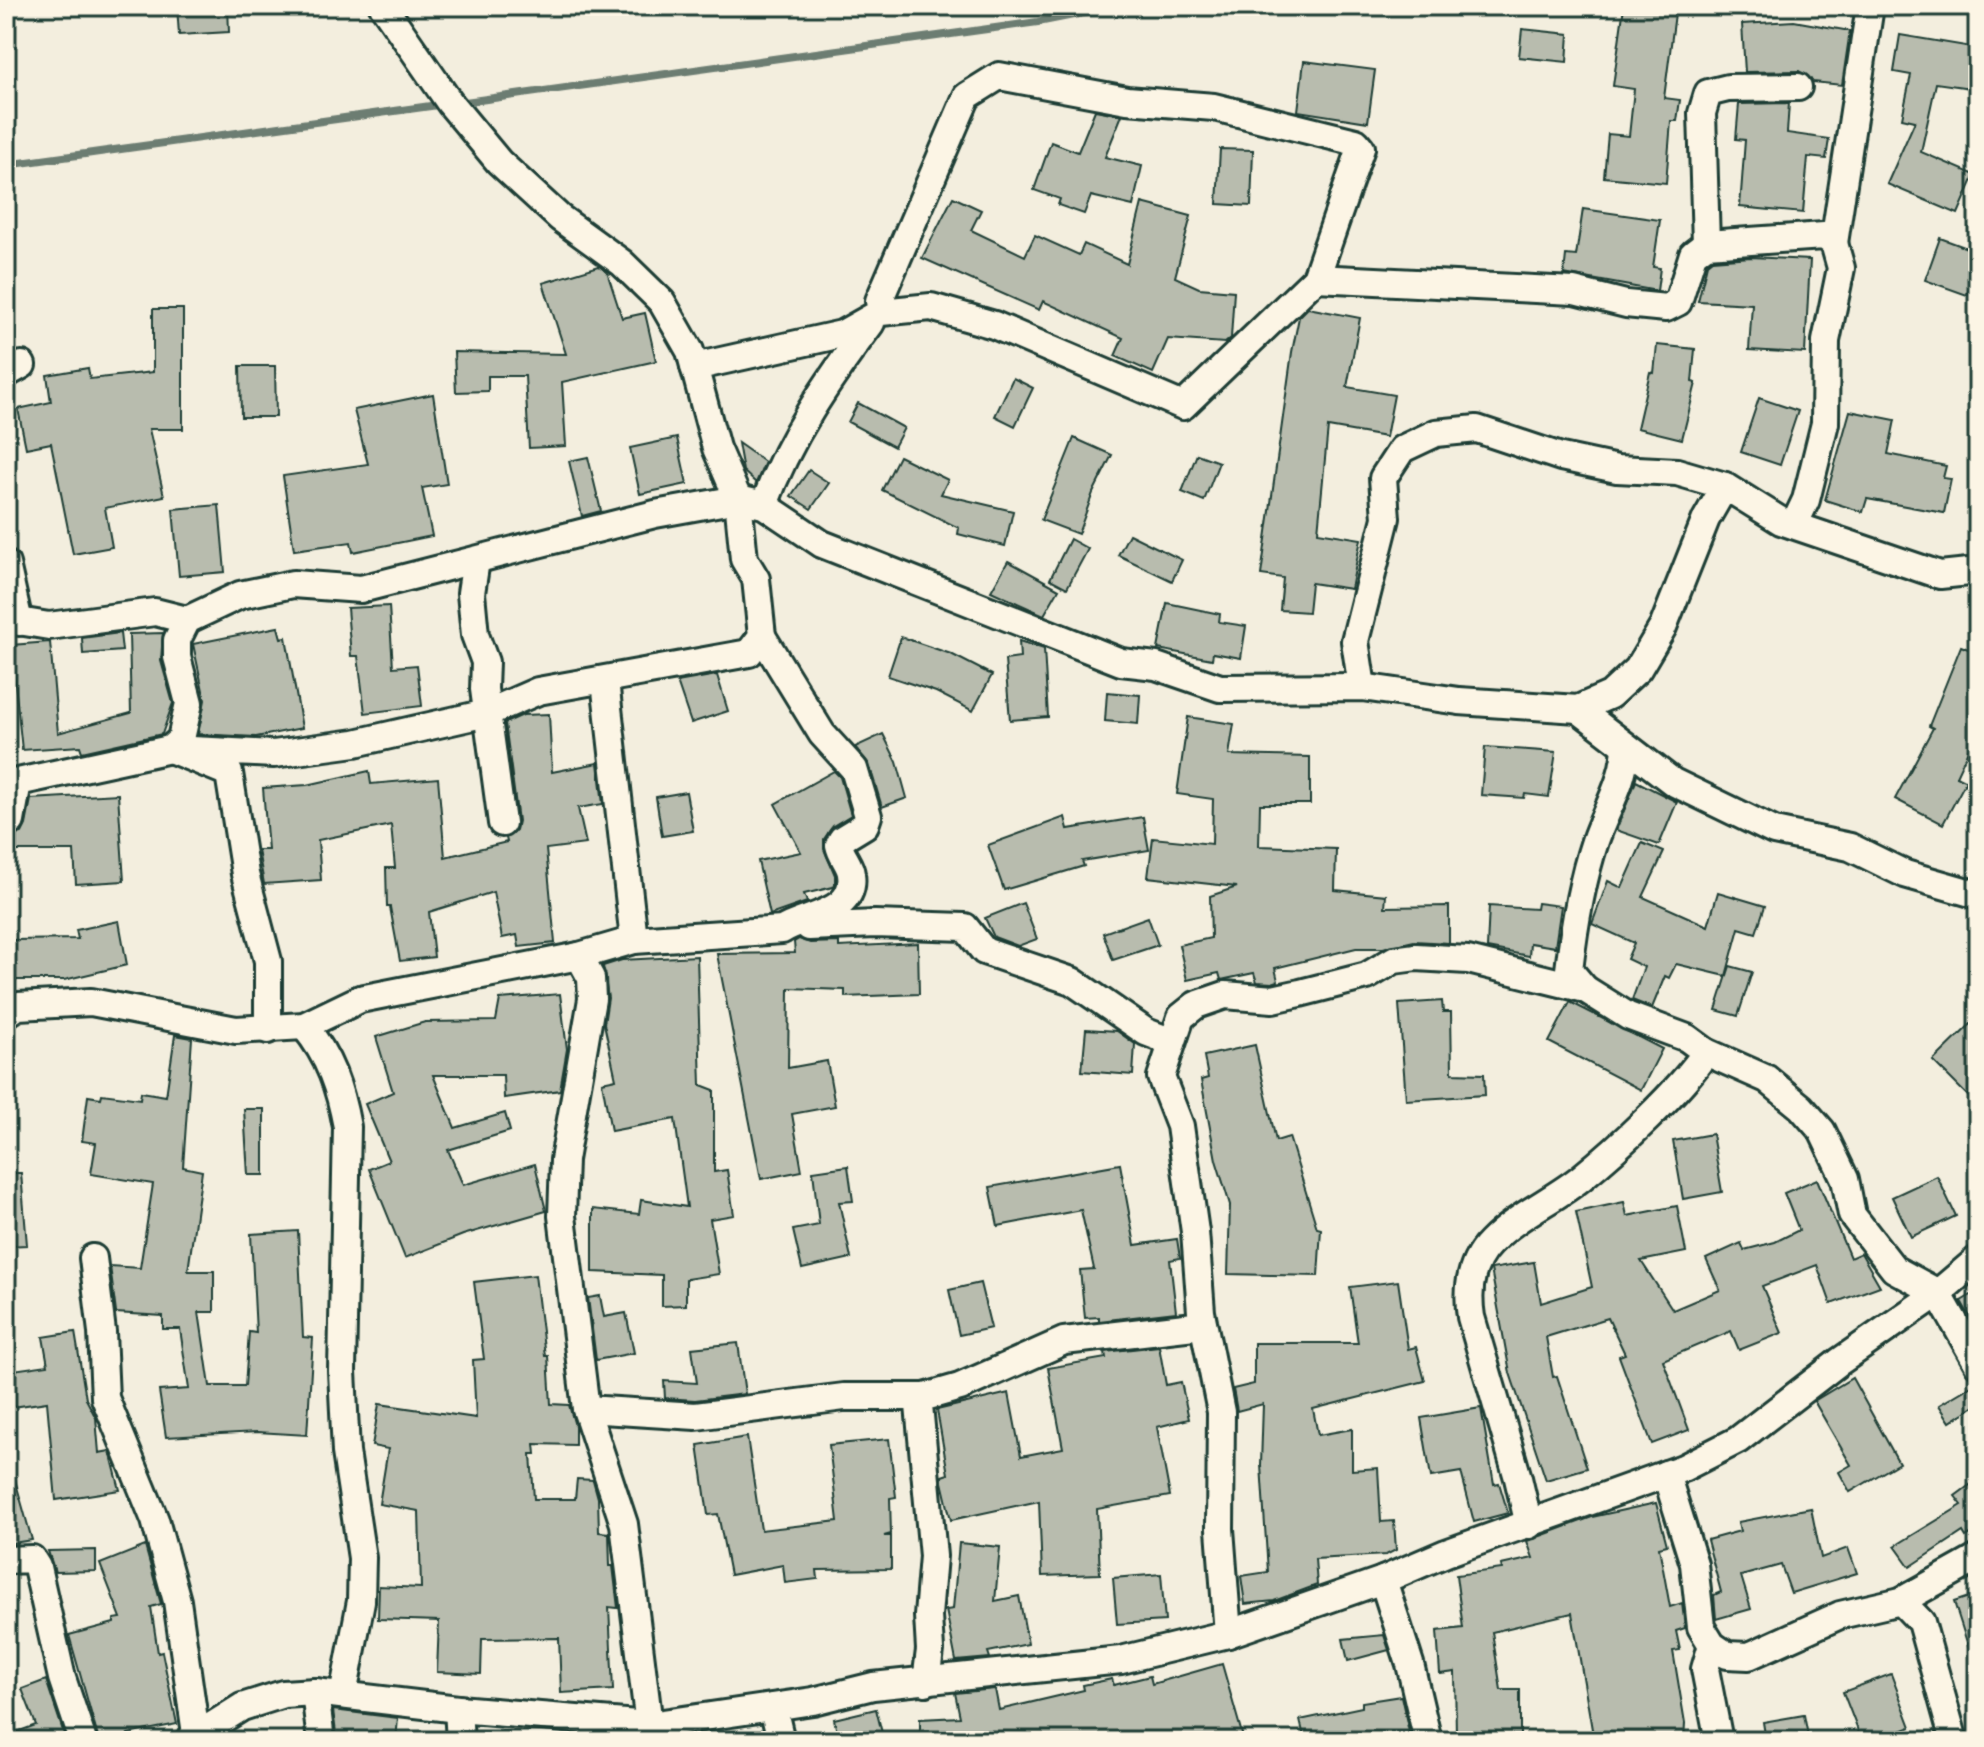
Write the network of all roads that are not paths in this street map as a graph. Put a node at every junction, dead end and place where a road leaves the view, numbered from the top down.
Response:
1 (383, 6) edge
2 (1870, 6) edge
3 (1798, 87) dead end
4 (1834, 243) junction
5 (1706, 244) junction
6 (1316, 278) junction
7 (877, 315) junction
8 (694, 367) junction
9 (1725, 486) junction
10 (751, 502) junction
11 (1794, 525) junction
12 (476, 560) junction
13 (6, 564) edge
14 (1978, 571) edge
15 (12, 620) edge
16 (187, 620) junction
17 (762, 636) junction
18 (605, 681) junction
19 (1362, 687) junction
20 (1578, 709) junction
21 (487, 713) junction
22 (1626, 747) junction
23 (170, 749) junction
24 (6, 822) edge
25 (502, 823) dead end
26 (1978, 895) edge
27 (782, 930) junction
28 (634, 940) junction
29 (579, 956) junction
30 (1585, 989) junction
31 (6, 1014) edge
32 (304, 1026) junction
33 (268, 1030) junction
34 (1172, 1042) junction
35 (1706, 1052) junction
36 (93, 1258) dead end
37 (1978, 1259) edge
38 (1938, 1293) junction
39 (1203, 1325) junction
40 (1978, 1364) edge
41 (925, 1397) junction
42 (586, 1409) junction
43 (1666, 1474) junction
44 (1529, 1525) junction
45 (1978, 1558) edge
46 (6, 1560) edge
47 (1383, 1580) junction
48 (1901, 1601) junction
49 (1228, 1634) junction
50 (1712, 1645) junction
51 (926, 1682) junction
52 (315, 1692) junction
53 (343, 1695) junction
54 (773, 1707) junction
55 (458, 1709) junction
56 (649, 1725) junction
57 (194, 1739) edge
58 (83, 1741) edge
59 (321, 1741) edge
60 (460, 1741) edge
61 (781, 1741) edge
62 (1428, 1741) edge
63 (1719, 1741) edge
64 (1954, 1741) edge

1 - 8 street
2 - 4 street
3 - 5 street
4 - 5 street
4 - 11 street
5 - 6 street
6 - 7 street
6 - 7 street
7 - 8 street
7 - 10 street
8 - 10 street
9 - 11 street
9 - 19 street
9 - 20 street
10 - 12 street
10 - 17 street
10 - 19 street
11 - 14 street
12 - 16 street
12 - 21 street
13 - 15 street
15 - 16 street
16 - 23 street
17 - 18 street
17 - 27 street
18 - 21 street
18 - 28 street
19 - 20 street
20 - 22 street
21 - 23 street
21 - 25 street
22 - 26 street
22 - 30 street
23 - 24 street
23 - 33 street
27 - 28 street
27 - 34 street
28 - 29 street
29 - 32 street
29 - 42 street
30 - 34 street
30 - 35 street
31 - 33 street
32 - 33 street
32 - 53 street
34 - 39 street
35 - 38 street
35 - 44 street
36 - 57 street
37 - 38 street
38 - 40 street
38 - 43 street
39 - 41 street
39 - 49 street
41 - 42 street
41 - 51 street
42 - 56 street
43 - 44 street
43 - 50 street
44 - 47 street
45 - 48 street
46 - 58 street
47 - 49 street
47 - 62 street
48 - 50 street
48 - 64 street
49 - 51 street
50 - 63 street
51 - 54 street
52 - 53 street
52 - 57 street
52 - 59 street
53 - 55 street
54 - 56 street
54 - 61 street
55 - 56 street
55 - 60 street

